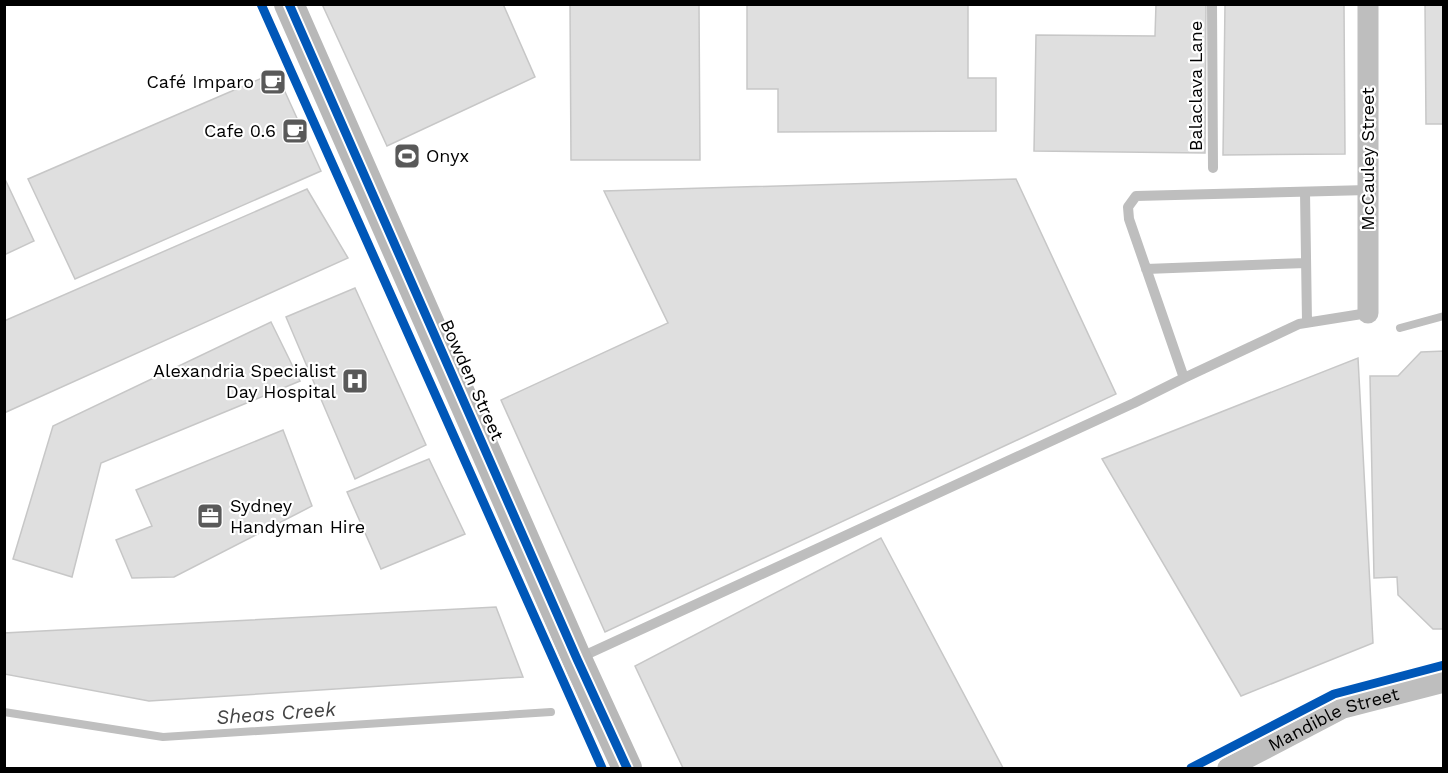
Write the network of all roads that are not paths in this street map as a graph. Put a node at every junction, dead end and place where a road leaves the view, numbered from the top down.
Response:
1 (289, 4) edge
2 (1212, 4) edge
3 (1368, 4) edge
4 (1213, 168) dead end
5 (1368, 190) junction
6 (1305, 192) junction
7 (1306, 263) junction
8 (1146, 268) junction
9 (1368, 313) joint
10 (1307, 322) junction
11 (1184, 378) junction
12 (577, 659) junction
13 (1443, 682) edge
14 (627, 768) edge
15 (1228, 768) edge

1 - 12 street, Bowden Street
2 - 4 lane, Balaclava Lane
3 - 5 street, McCauley Street
5 - 6 lane
5 - 9 street, McCauley Street
6 - 7 lane
6 - 8 lane
7 - 8 lane
7 - 10 lane
8 - 11 lane
9 - 10 lane
10 - 11 lane
11 - 12 lane
12 - 14 street, Bowden Street
13 - 15 street, Mandible Street

